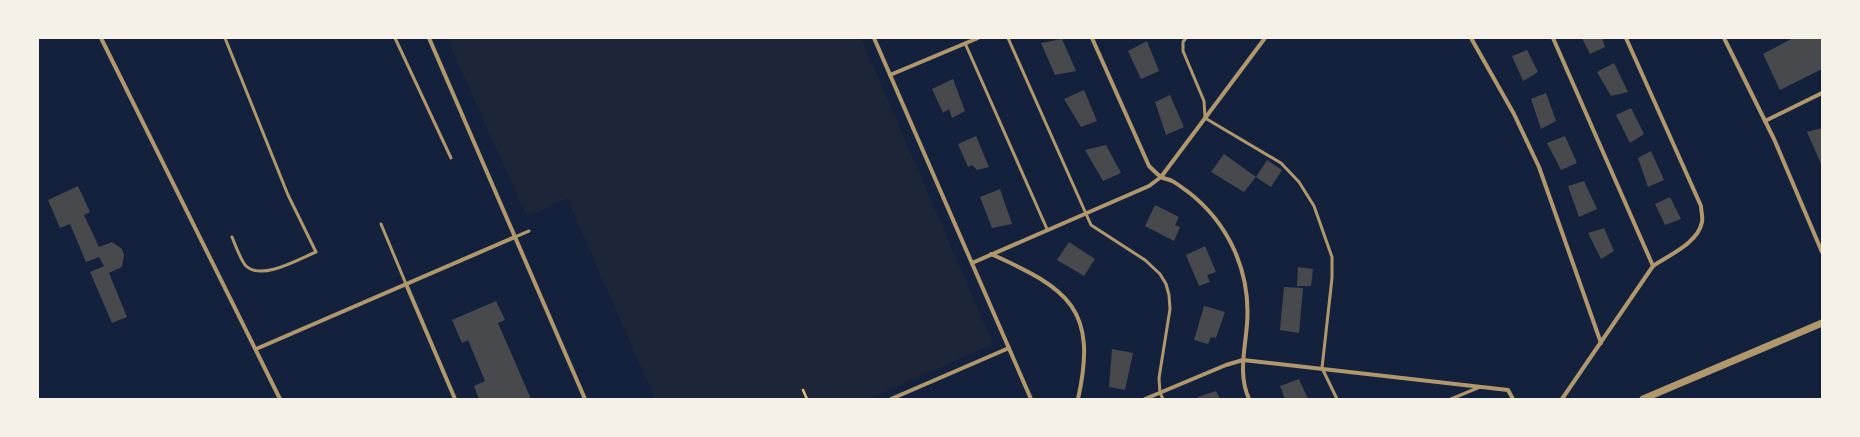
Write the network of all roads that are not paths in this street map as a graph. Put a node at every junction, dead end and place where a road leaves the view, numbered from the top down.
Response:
1 (101, 38) edge
2 (225, 38) edge
3 (395, 38) edge
4 (429, 38) edge
5 (874, 38) edge
6 (978, 38) edge
7 (1008, 38) edge
8 (1092, 38) edge
9 (1186, 38) edge
10 (1265, 38) edge
11 (1471, 38) edge
12 (1553, 38) edge
13 (1626, 38) edge
14 (1724, 38) edge
15 (965, 43) junction
16 (890, 76) junction
17 (1822, 93) edge
18 (1205, 118) junction
19 (1765, 121) junction
20 (451, 158) dead end
21 (1161, 177) junction
22 (1085, 213) junction
23 (381, 224) dead end
24 (1047, 229) junction
25 (529, 231) dead end
26 (232, 237) dead end
27 (515, 237) junction
28 (1822, 252) edge
29 (991, 254) junction
30 (972, 263) junction
31 (1653, 266) junction
32 (406, 284) junction
33 (1822, 323) edge
34 (1601, 343) junction
35 (1009, 348) junction
36 (256, 349) junction
37 (1243, 360) junction
38 (1322, 368) junction
39 (1481, 387) junction
40 (1160, 393) junction
41 (280, 399) edge
42 (455, 399) edge
43 (585, 399) edge
44 (891, 399) edge
45 (1031, 399) edge
46 (1078, 399) edge
47 (1145, 399) edge
48 (1163, 399) edge
49 (1250, 399) edge
50 (1337, 399) edge
51 (1451, 399) edge
52 (1513, 399) edge
53 (1562, 399) edge
54 (1643, 399) edge

1 - 36 street
2 - 26 lane
3 - 20 lane
4 - 27 street
5 - 16 street
6 - 15 street
7 - 22 lane
8 - 21 street
9 - 18 lane
10 - 18 street
11 - 34 street
12 - 31 street
13 - 31 street
14 - 19 street
15 - 16 street
15 - 24 lane
16 - 30 street
17 - 19 street
18 - 21 street
18 - 38 lane
19 - 28 street
21 - 22 street
21 - 37 street
22 - 24 street
22 - 40 lane
23 - 32 lane
24 - 29 street
25 - 27 lane
27 - 32 street
27 - 43 street
29 - 30 street
29 - 46 street
30 - 35 street
31 - 34 street
32 - 36 street
32 - 42 street
33 - 54 street
34 - 53 street
35 - 44 street
35 - 45 street
36 - 41 street
37 - 38 street
37 - 40 street
37 - 49 street
38 - 39 street
38 - 50 lane
39 - 51 lane
39 - 52 street
40 - 47 street
40 - 48 lane

